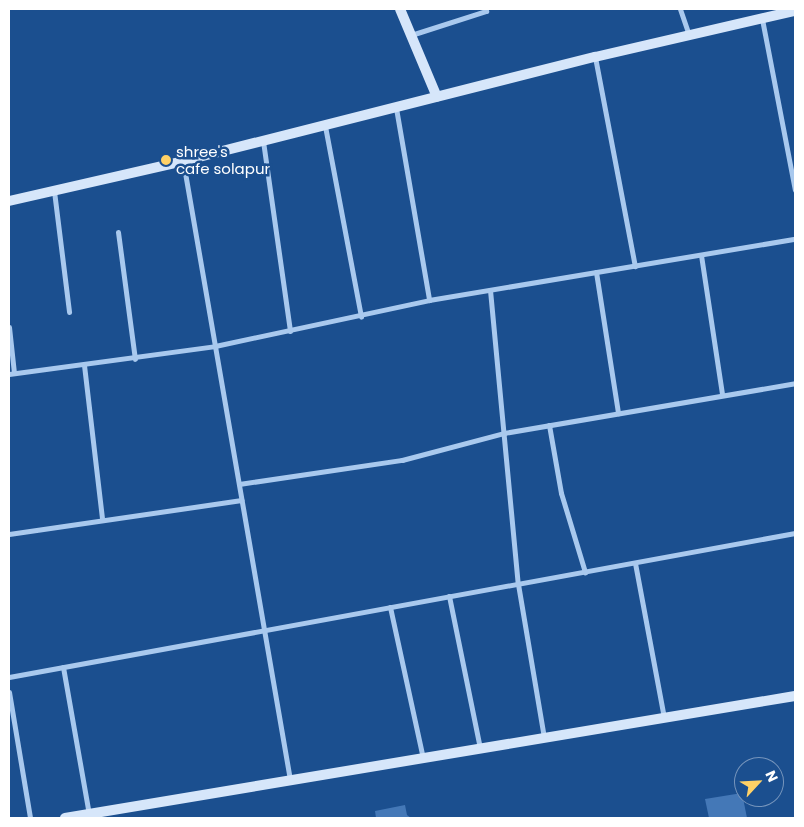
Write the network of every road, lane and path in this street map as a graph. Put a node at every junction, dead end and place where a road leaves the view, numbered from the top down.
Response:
1 (400, 9) edge
2 (485, 9) edge
3 (680, 9) edge
4 (795, 10) edge
5 (762, 19) junction
6 (411, 35) junction
7 (689, 35) junction
8 (595, 57) junction
9 (437, 97) junction
10 (396, 108) junction
11 (325, 126) junction
12 (262, 142) junction
13 (183, 162) junction
14 (794, 178) edge
15 (54, 190) junction
16 (795, 190) edge
17 (9, 201) edge
18 (118, 232) dead end
19 (795, 239) edge
20 (701, 255) junction
21 (635, 266) junction
22 (596, 272) junction
23 (490, 290) junction
24 (429, 300) junction
25 (69, 312) dead end
26 (361, 317) junction
27 (9, 327) edge
28 (290, 331) junction
29 (215, 346) junction
30 (135, 359) junction
31 (84, 365) junction
32 (11, 373) edge
33 (795, 383) edge
34 (722, 394) junction
35 (618, 413) junction
36 (548, 425) junction
37 (504, 433) junction
38 (239, 484) junction
39 (242, 500) junction
40 (102, 519) junction
41 (795, 533) edge
42 (9, 534) edge
43 (635, 563) junction
44 (585, 572) junction
45 (518, 584) junction
46 (449, 596) junction
47 (390, 607) junction
48 (264, 630) junction
49 (63, 667) junction
50 (9, 677) edge
51 (9, 692) edge
52 (795, 696) edge
53 (664, 718) junction
54 (544, 738) junction
55 (480, 749) junction
56 (423, 758) junction
57 (290, 780) junction
58 (90, 814) junction
59 (30, 818) edge
60 (65, 818) edge

1 - 6 street
2 - 6 street
3 - 7 street
4 - 5 street
5 - 7 street
5 - 14 street
6 - 9 street
7 - 8 street
8 - 9 street
8 - 21 street
9 - 10 street
10 - 11 street
10 - 24 street
11 - 12 street
11 - 26 street
12 - 13 street
12 - 28 street
13 - 15 street
13 - 29 street
14 - 16 street
15 - 17 street
15 - 25 street
18 - 30 street
19 - 20 street
20 - 21 street
20 - 34 street
21 - 22 street
22 - 23 street
22 - 35 street
23 - 24 street
23 - 37 street
24 - 26 street
26 - 28 street
27 - 32 street
28 - 29 street
29 - 30 street
29 - 38 street
30 - 31 street
31 - 32 street
31 - 40 street
33 - 34 street
34 - 35 street
35 - 36 street
36 - 37 street
36 - 44 street
37 - 38 street
37 - 45 street
38 - 39 street
39 - 40 street
39 - 48 street
40 - 42 street
41 - 43 street
43 - 44 street
43 - 53 street
44 - 45 street
45 - 46 street
45 - 54 street
46 - 47 street
46 - 55 street
47 - 48 street
47 - 56 street
48 - 49 street
48 - 57 street
49 - 50 street
49 - 58 street
51 - 59 street
52 - 53 street
53 - 54 street
54 - 55 street
55 - 56 street
56 - 57 street
57 - 58 street
58 - 60 street

